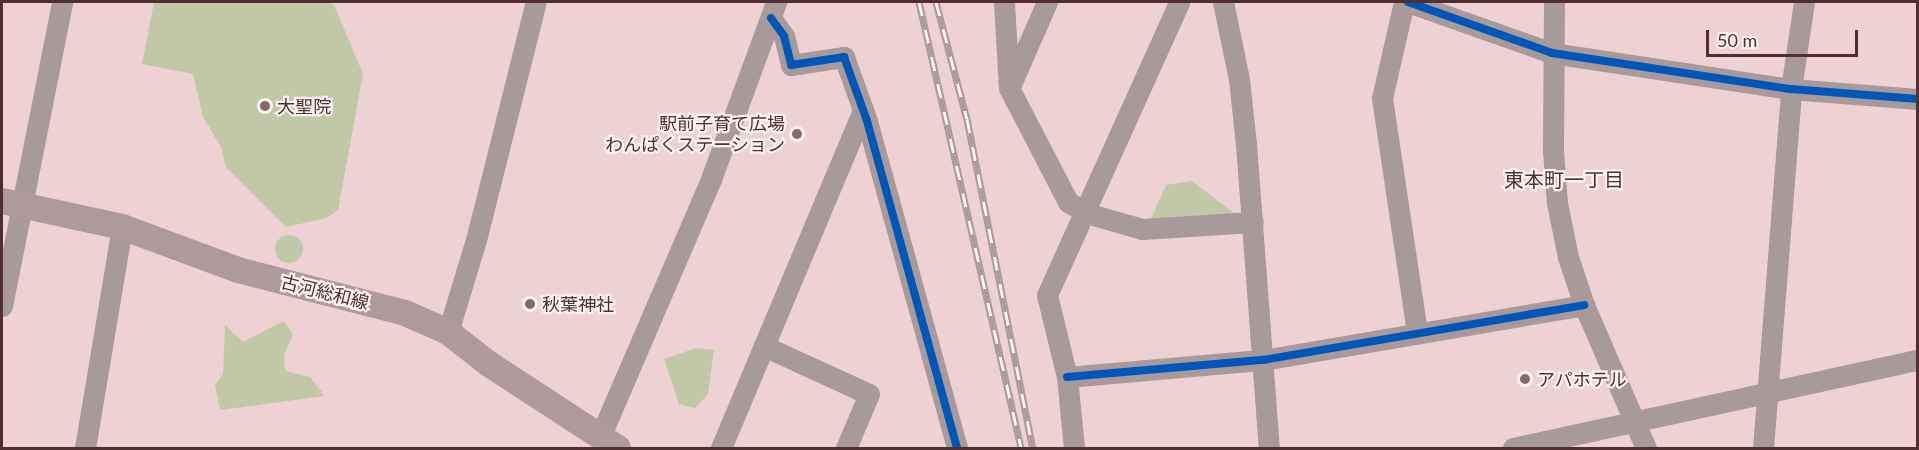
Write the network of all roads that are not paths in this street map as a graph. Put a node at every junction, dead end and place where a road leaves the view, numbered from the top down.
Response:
1 (62, 2) edge
2 (536, 2) edge
3 (1004, 2) edge
4 (1047, 2) edge
5 (1179, 2) edge
6 (1223, 2) edge
7 (1406, 2) edge
8 (1554, 2) edge
9 (1804, 2) edge
10 (773, 10) edge
11 (1552, 53) junction
12 (1009, 88) junction
13 (1791, 89) junction
14 (1917, 99) edge
15 (863, 111) junction
16 (12, 203) edge
17 (1086, 213) junction
18 (1253, 222) junction
19 (122, 227) junction
20 (1584, 305) junction
21 (2, 306) edge
22 (448, 332) junction
23 (1417, 333) junction
24 (764, 346) junction
25 (1263, 360) junction
26 (1917, 360) edge
27 (1067, 377) junction
28 (1768, 394) junction
29 (1635, 423) junction
30 (608, 444) edge
31 (86, 448) edge
32 (721, 448) edge
33 (846, 448) edge
34 (957, 448) edge
35 (1074, 448) edge
36 (1269, 448) edge
37 (1513, 448) edge
38 (1646, 448) edge
39 (1763, 448) edge

1 - 16 street
2 - 22 street
3 - 12 street
4 - 12 street
5 - 17 street
6 - 18 street
7 - 11 street
7 - 23 street
8 - 11 street
9 - 13 street
10 - 15 street
10 - 30 street
11 - 13 street
11 - 20 street
12 - 17 street
13 - 14 street
13 - 28 street
15 - 24 street
15 - 34 street
16 - 19 main road, 古河総和線
16 - 21 street
17 - 18 street
17 - 27 street
18 - 25 street
19 - 22 main road, 古河総和線
19 - 31 street
20 - 23 street
20 - 29 street
22 - 30 main road, 古河総和線
23 - 25 street
24 - 32 street
24 - 33 street
25 - 27 street
25 - 36 street
26 - 28 street
27 - 35 street
28 - 29 street
28 - 39 street
29 - 37 street
29 - 38 street

